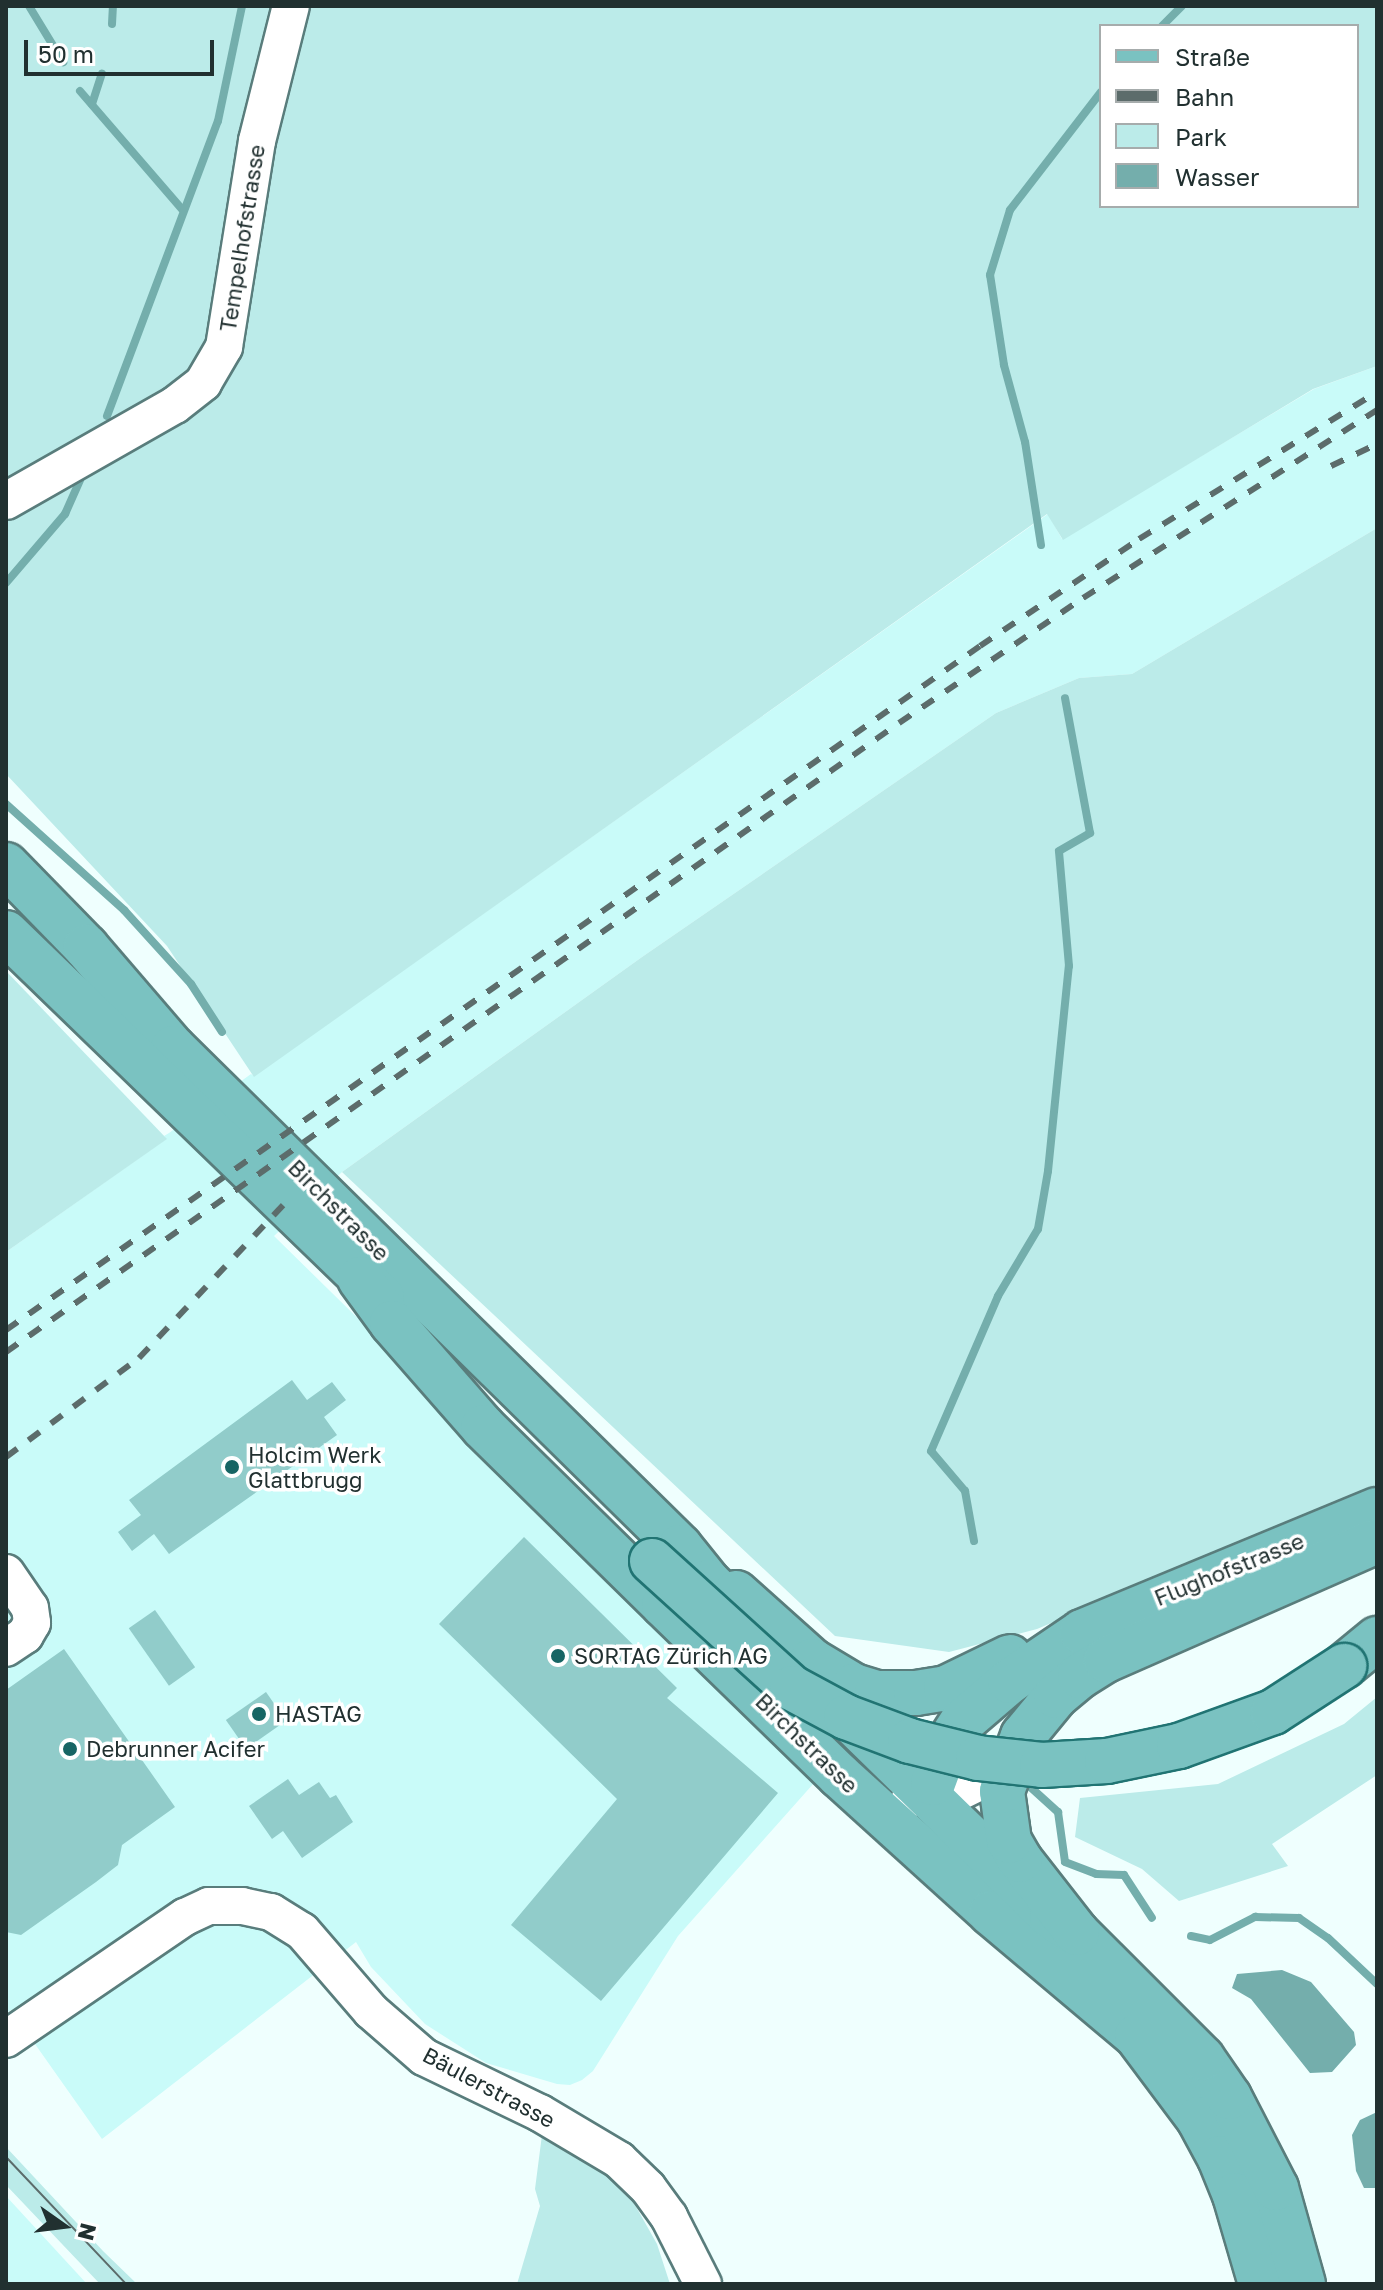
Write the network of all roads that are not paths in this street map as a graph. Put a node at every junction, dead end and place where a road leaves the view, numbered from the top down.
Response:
1 (291, 6) edge
2 (6, 501) edge
3 (6, 865) edge
4 (6, 933) edge
5 (360, 1279) junction
6 (1377, 1510) edge
7 (1377, 1541) edge
8 (666, 1554) junction
9 (6, 1573) edge
10 (1082, 1632) junction
11 (6, 1648) edge
12 (1361, 1652) edge
13 (1010, 1767) junction
14 (861, 1794) junction
15 (931, 1798) junction
16 (965, 1886) junction
17 (1077, 1933) junction
18 (6, 2039) edge
19 (703, 2284) edge
20 (1261, 2284) edge
21 (1303, 2284) edge

1 - 2 street, Tempelhofstrasse
3 - 8 main road, Birchstrasse
4 - 5 main road, Birchstrasse
5 - 8 main road, Birchstrasse
5 - 14 main road, Birchstrasse
6 - 10 main road, Flughofstrasse
7 - 13 main road, Birchstrasse
8 - 10 main road, Birchstrasse
8 - 12 main road, Birchstrasse, bridge
8 - 15 main road, Birchstrasse
9 - 11 street
10 - 15 main road, Birchstrasse
13 - 15 street
13 - 17 main road, Birchstrasse
14 - 15 street
14 - 16 main road, Birchstrasse
15 - 16 main road, Birchstrasse
15 - 17 main road, Birchstrasse
16 - 20 main road, Birchstrasse
17 - 21 main road, Birchstrasse
18 - 19 street, Bäulerstrasse

